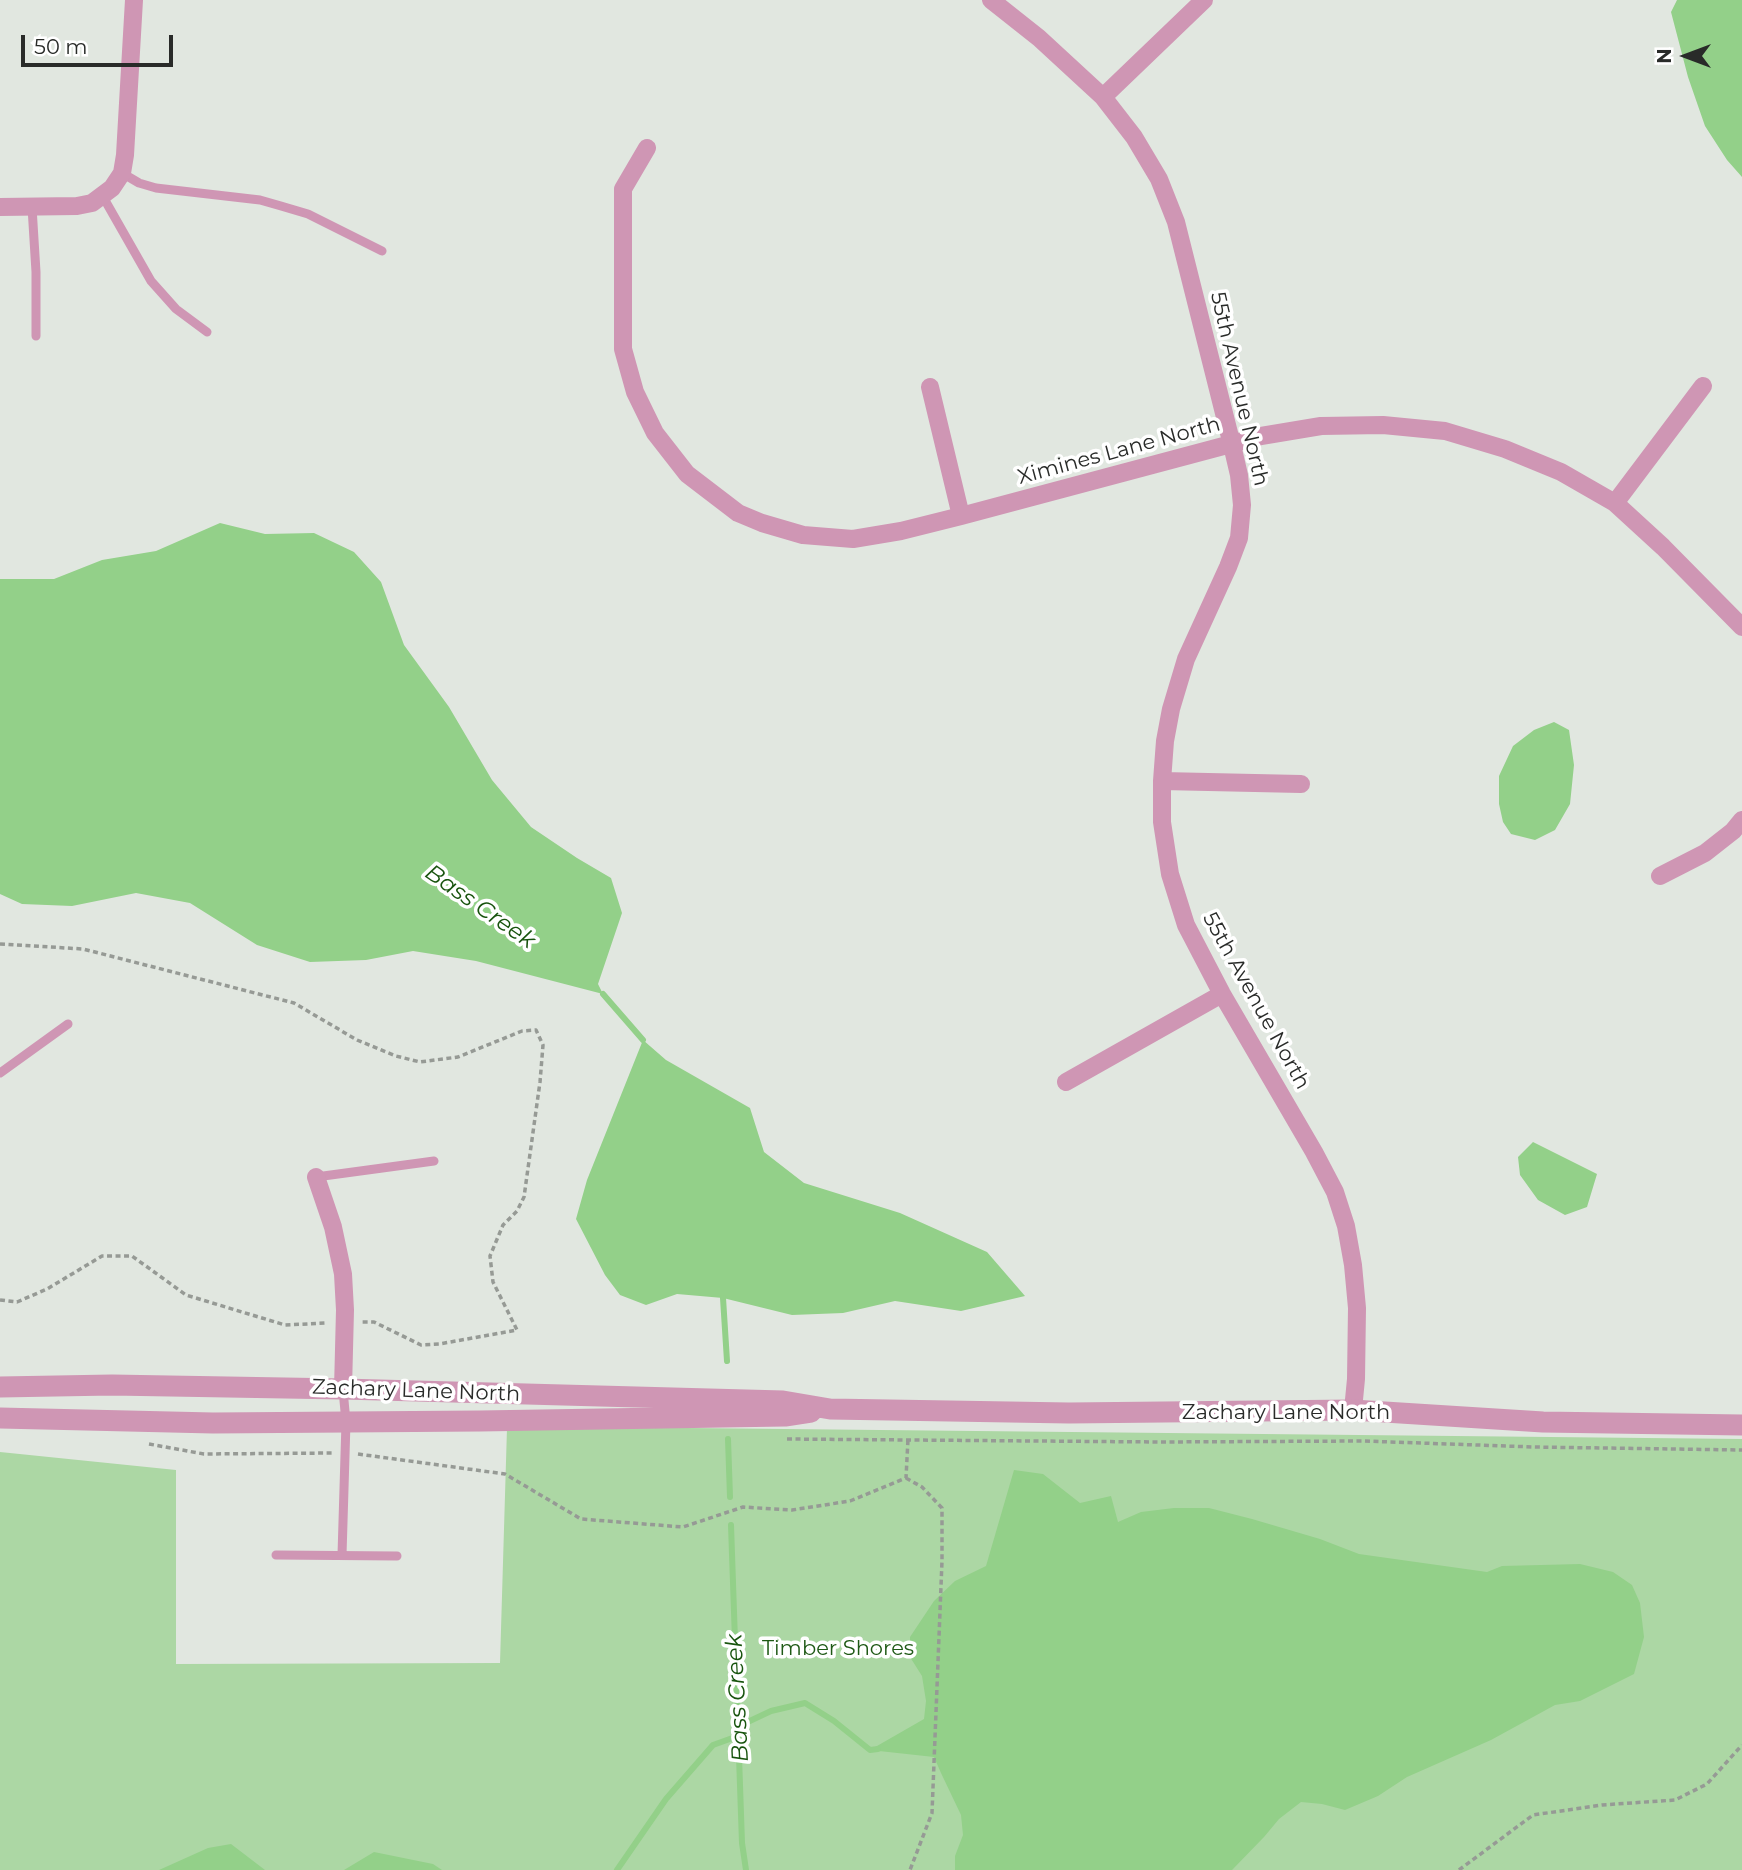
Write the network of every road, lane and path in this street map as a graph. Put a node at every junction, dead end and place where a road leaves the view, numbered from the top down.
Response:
1 (134, 0) edge
2 (991, 0) edge
3 (1204, 0) edge
4 (1103, 97) junction
5 (647, 148) dead end
6 (122, 173) junction
7 (102, 195) junction
8 (16, 207) edge
9 (382, 251) dead end
10 (207, 332) dead end
11 (36, 336) dead end
12 (1703, 386) dead end
13 (930, 387) dead end
14 (1233, 445) junction
15 (1615, 503) junction
16 (961, 516) junction
17 (1742, 627) edge
18 (1162, 781) junction
19 (1301, 784) dead end
20 (1742, 821) edge
21 (1660, 876) dead end
22 (1222, 994) junction
23 (68, 1024) dead end
24 (0, 1073) edge
25 (1066, 1082) dead end
26 (434, 1161) dead end
27 (316, 1177) joint
28 (0, 1387) edge
29 (343, 1389) junction
30 (830, 1409) junction
31 (1353, 1410) junction
32 (0, 1418) edge
33 (346, 1422) junction
34 (1742, 1426) edge
35 (787, 1439) dead end
36 (908, 1439) junction
37 (145, 1443) dead end
38 (1742, 1450) edge
39 (345, 1452) junction
40 (906, 1478) junction
41 (276, 1555) dead end
42 (342, 1555) junction
43 (397, 1556) dead end
44 (1742, 1745) edge
45 (910, 1870) edge
46 (1459, 1870) edge

1 - 6 street
2 - 4 street, 55th Avenue North
3 - 4 street
4 - 14 street, 55th Avenue North
5 - 16 street, Ximines Lane North
6 - 7 street
6 - 9 lane
7 - 8 street
7 - 10 lane
8 - 11 lane
12 - 15 street
13 - 16 street
14 - 15 street, Ximines Lane North
14 - 16 street, Ximines Lane North
14 - 18 street, 55th Avenue North
15 - 17 street, Ximines Lane North
18 - 19 street
18 - 22 street, 55th Avenue North
20 - 21 street
22 - 25 street
22 - 31 street, 55th Avenue North
23 - 24 lane
26 - 27 lane
27 - 29 street
28 - 29 street, Zachary Lane North
29 - 30 street, Zachary Lane North
29 - 33 lane
30 - 31 street, Zachary Lane North
30 - 33 street, Zachary Lane North
31 - 34 street, Zachary Lane North
32 - 33 street, Zachary Lane North
33 - 39 lane
35 - 36 path
36 - 38 path
36 - 40 path
37 - 39 path
39 - 40 path
39 - 42 lane
40 - 45 path
41 - 42 lane
42 - 43 lane
44 - 46 path

